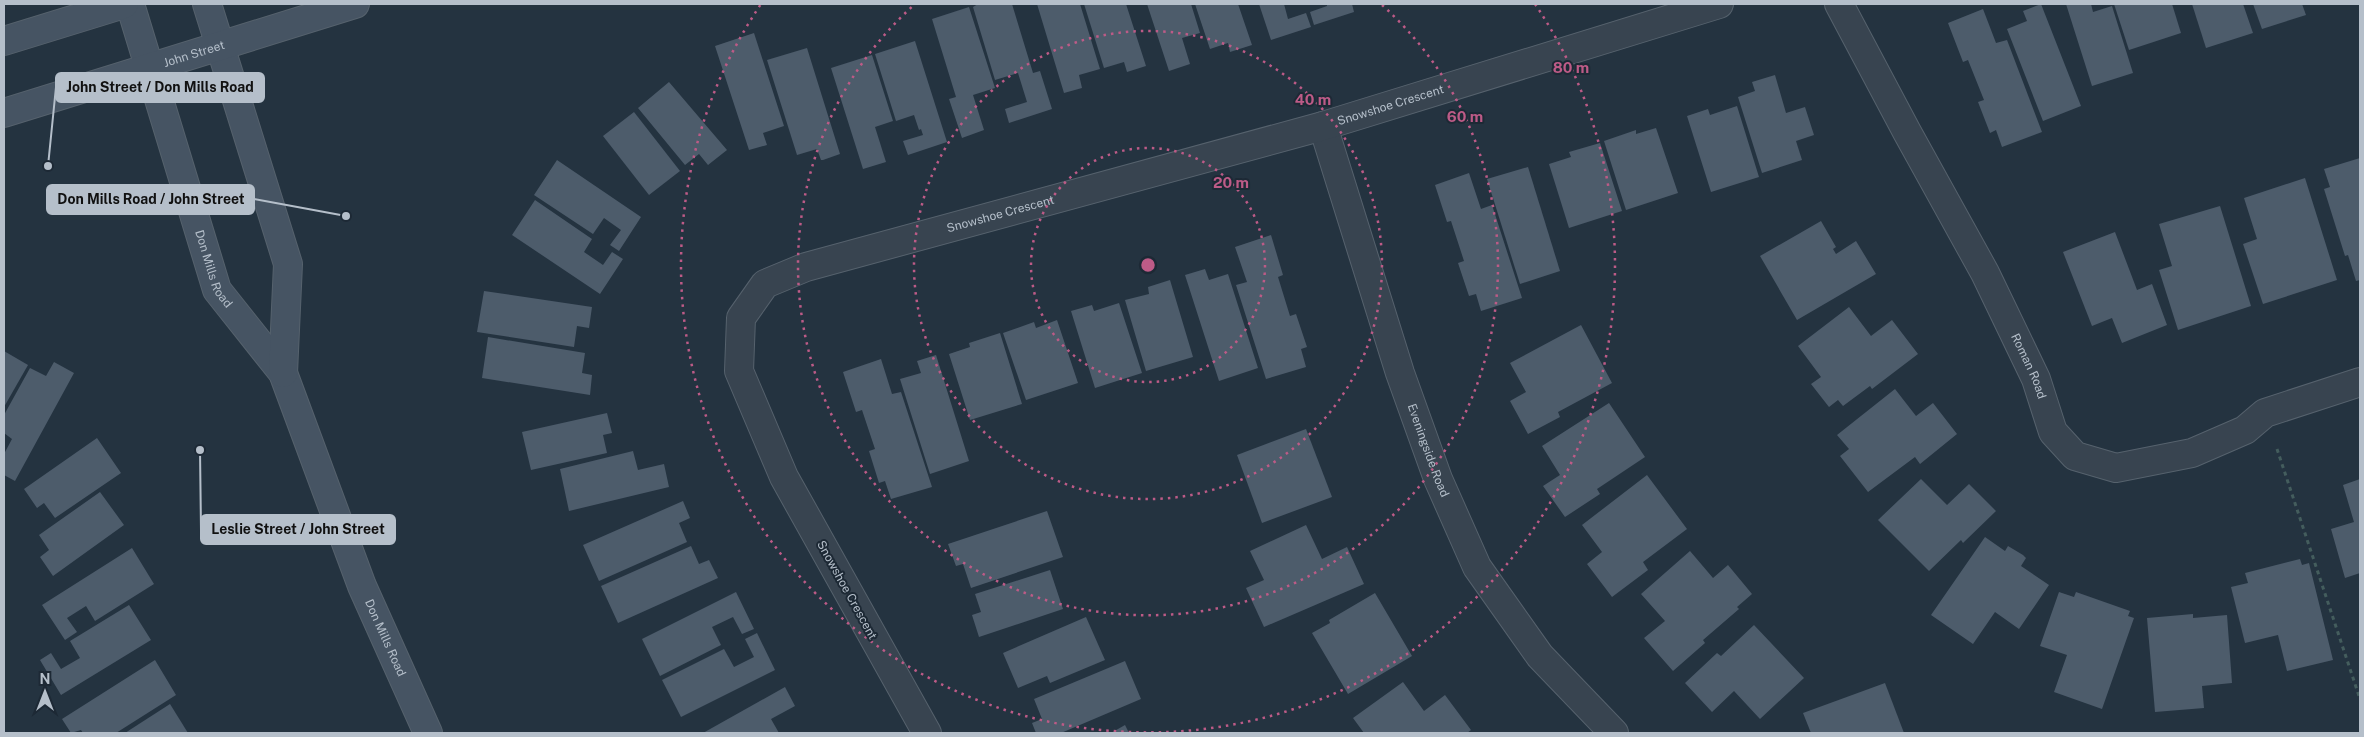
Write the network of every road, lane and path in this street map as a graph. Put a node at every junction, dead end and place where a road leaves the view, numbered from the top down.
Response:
1 (124, 4) edge
2 (130, 4) edge
3 (207, 4) edge
4 (355, 4) edge
5 (1719, 4) edge
6 (1839, 4) edge
7 (4, 41) edge
8 (220, 45) junction
9 (150, 68) junction
10 (4, 113) edge
11 (1323, 126) junction
12 (283, 373) junction
13 (2360, 382) edge
14 (2265, 412) junction
15 (2360, 699) edge
16 (428, 733) edge
17 (927, 733) edge
18 (1614, 733) edge

1 - 7 main road
2 - 9 main road, Don Mills Road
3 - 8 main road, Don Mills Road
4 - 8 main road, John Street
5 - 11 street, Snowshoe Crescent
6 - 14 street, Roman Road
8 - 9 main road, John Street
8 - 12 main road, Don Mills Road
9 - 10 main road, John Street
9 - 12 main road, Don Mills Road
11 - 17 street, Snowshoe Crescent
11 - 18 street, Eveningside Road
12 - 16 main road, Don Mills Road
13 - 14 street, Roman Road
14 - 15 path

